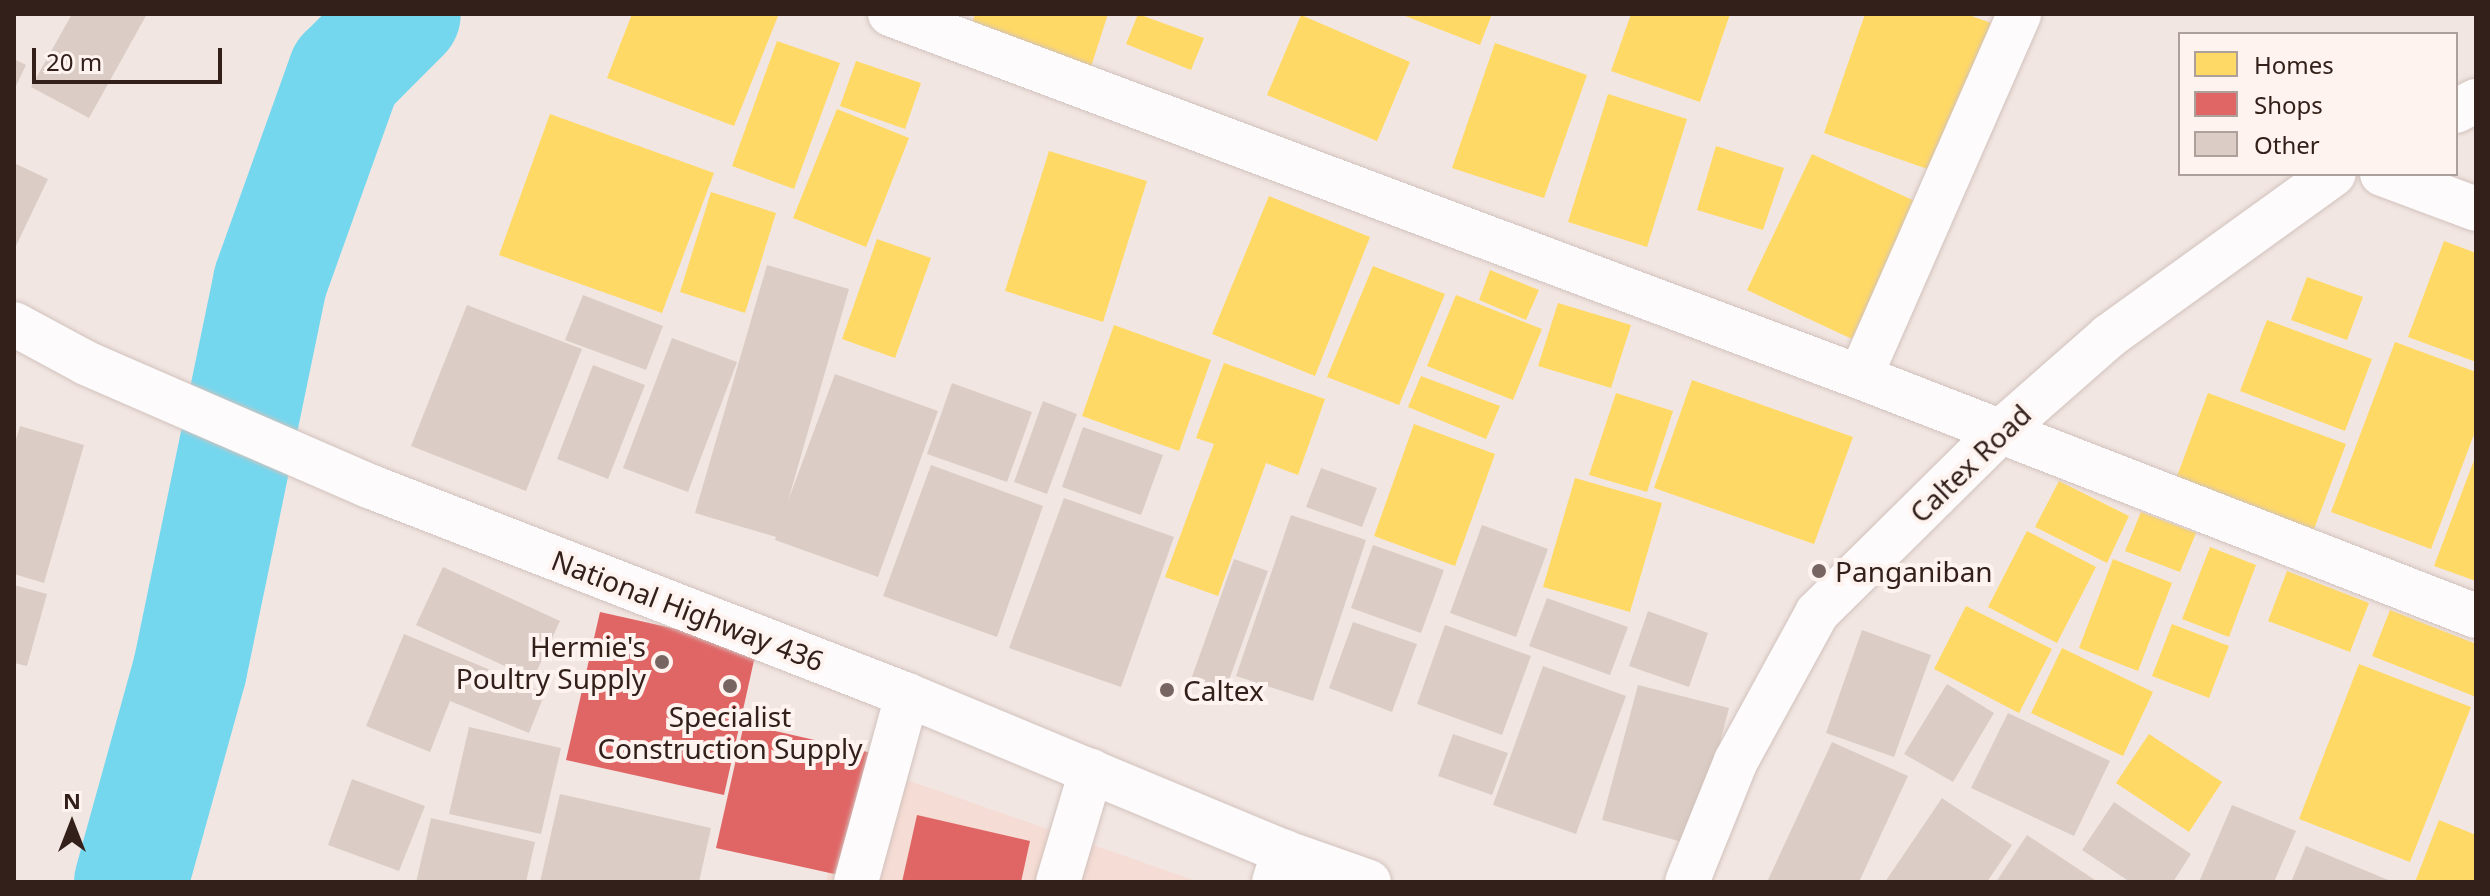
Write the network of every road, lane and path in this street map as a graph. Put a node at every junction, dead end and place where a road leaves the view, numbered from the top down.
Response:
1 (890, 14) edge
2 (2019, 14) edge
3 (2476, 101) edge
4 (2458, 110) edge
5 (2331, 176) edge
6 (2387, 176) edge
7 (2476, 209) edge
8 (14, 324) edge
9 (1860, 377) junction
10 (2001, 431) junction
11 (2476, 616) edge
12 (907, 695) junction
13 (1091, 771) junction
14 (1279, 867) edge
15 (856, 882) edge
16 (1058, 882) edge
17 (1369, 882) edge
18 (1687, 882) edge

1 - 9 street
2 - 9 street
3 - 4 street
5 - 10 street, Caltex Road
6 - 7 street
8 - 12 street, National Highway 436
9 - 10 street
10 - 11 street
10 - 18 street, Caltex Road
12 - 13 street, National Highway 436
12 - 15 street
13 - 14 street, National Highway 436
13 - 16 street
14 - 17 street, National Highway 436

